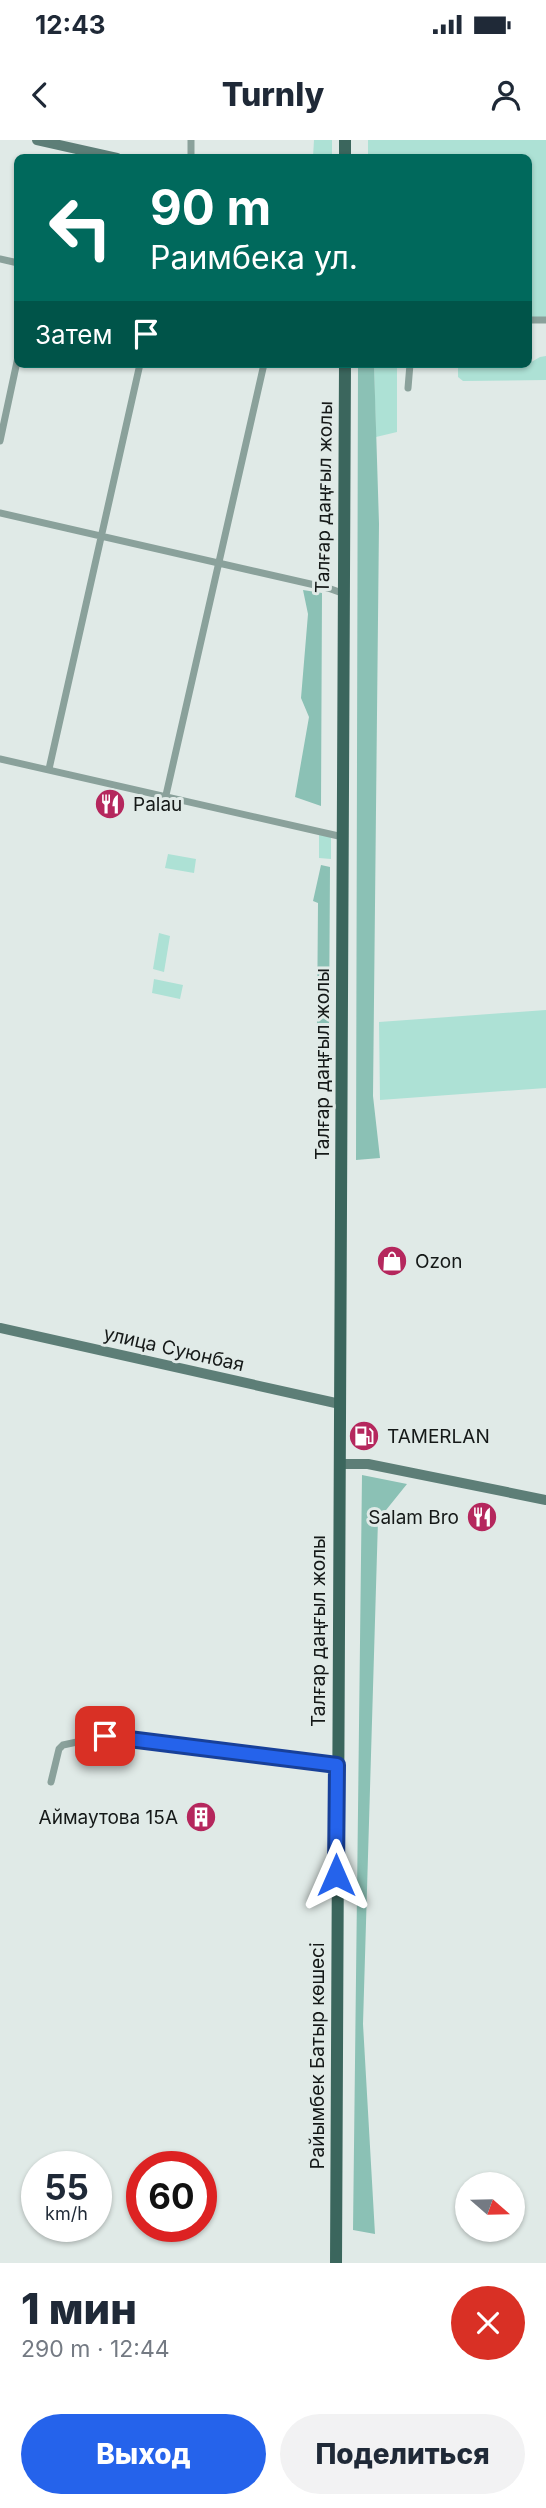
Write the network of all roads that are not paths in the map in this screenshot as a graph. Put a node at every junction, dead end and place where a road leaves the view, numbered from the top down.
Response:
1 (37, 140) edge
2 (99, 154) edge
3 (16, 368) edge
4 (139, 368) edge
5 (263, 368) edge
6 (345, 368) edge
7 (410, 368) edge
8 (408, 388) dead end
9 (0, 441) edge
10 (0, 513) edge
11 (102, 536) junction
12 (219, 562) junction
13 (342, 593) junction
14 (0, 759) edge
15 (49, 769) junction
16 (166, 795) junction
17 (342, 836) junction
18 (0, 1328) edge
19 (340, 1404) junction
20 (339, 1464) junction
21 (546, 1500) edge
22 (337, 1765) junction
23 (51, 1782) dead end
24 (336, 2263) edge

1 - 2 street
3 - 9 street
4 - 11 street
5 - 12 street
6 - 13 main road, Талғар даңғыл жолы
7 - 8 street
10 - 11 street
11 - 12 street
11 - 15 street
12 - 13 street
12 - 16 street
13 - 17 main road, Талғар даңғыл жолы
14 - 15 street
15 - 16 street
16 - 17 street
17 - 19 main road, Талғар даңғыл жолы
18 - 19 street, улица Суюнбая
19 - 20 main road, Талғар даңғыл жолы
20 - 21 street
20 - 22 main road, Талғар даңғыл жолы
22 - 23 street
22 - 24 main road, Райымбек Батыр көшесі

